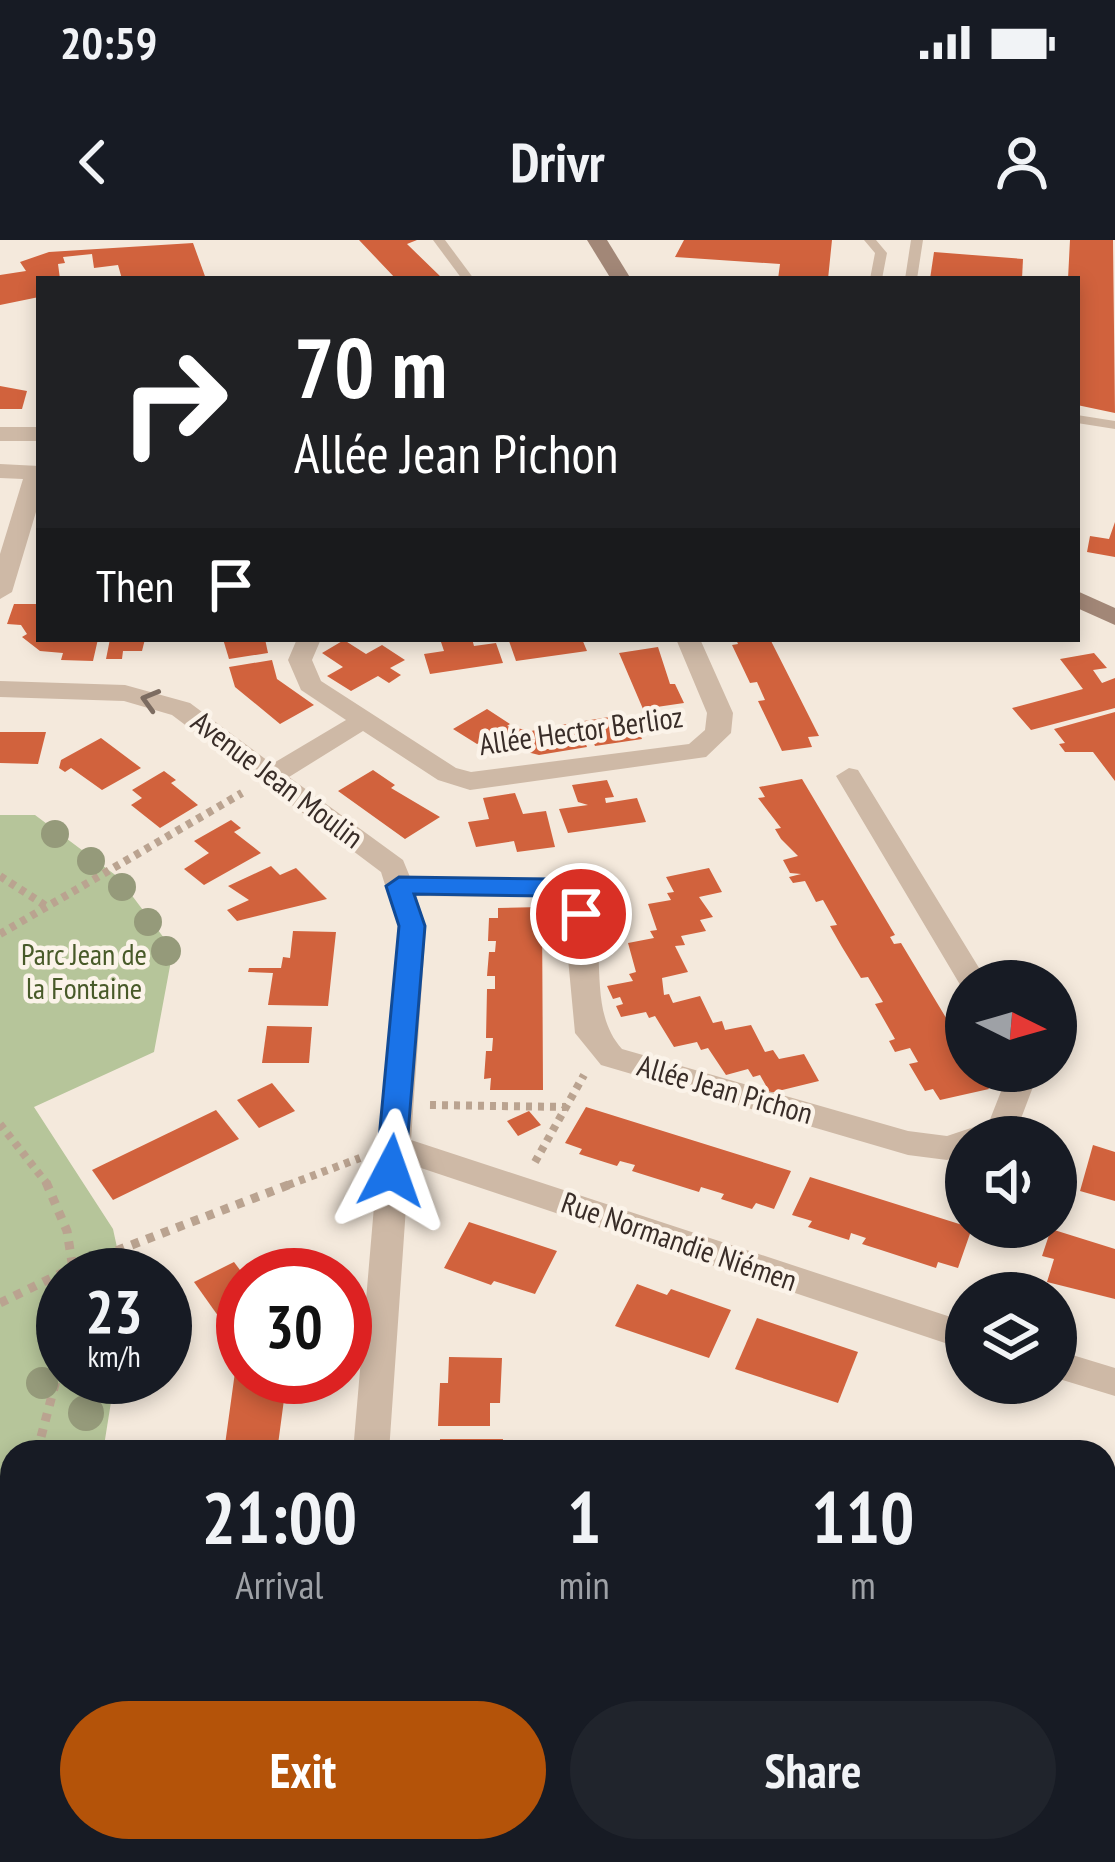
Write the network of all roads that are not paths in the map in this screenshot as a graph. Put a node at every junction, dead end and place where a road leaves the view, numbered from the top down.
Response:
1 (439, 240) edge
2 (598, 240) edge
3 (870, 240) edge
4 (917, 240) edge
5 (466, 276) edge
6 (619, 276) edge
7 (877, 276) edge
8 (911, 276) edge
9 (1080, 419) edge
10 (1115, 425) edge
11 (0, 434) edge
12 (36, 434) edge
13 (0, 470) edge
14 (36, 473) edge
15 (36, 479) edge
16 (0, 592) edge
17 (1080, 600) edge
18 (1115, 618) edge
19 (308, 642) edge
20 (689, 642) edge
21 (0, 689) edge
22 (362, 721) junction
23 (273, 775) junction
24 (849, 776) dead end
25 (399, 886) junction
26 (960, 960) edge
27 (392, 1146) junction
28 (945, 1148) edge
29 (945, 1329) edge
30 (1077, 1370) edge
31 (1115, 1382) edge
32 (372, 1440) edge

1 - 5 lane
2 - 6 street
3 - 7 lane
4 - 8 lane
9 - 10 lane
11 - 12 street
13 - 14 street
15 - 16 street
17 - 18 street
19 - 22 street, Allée Hector Berlioz
20 - 22 street, Allée Hector Berlioz
23 -> 21 street, Avenue Jean Moulin
22 - 23 street
23 - 25 street, Avenue Jean Moulin
24 - 26 street
25 - 27 street, Avenue Jean Moulin
25 - 28 street, Allée Jean Pichon
27 - 29 street, Rue Normandie Niémen
27 - 32 street, Avenue Jean Moulin
30 - 31 street

